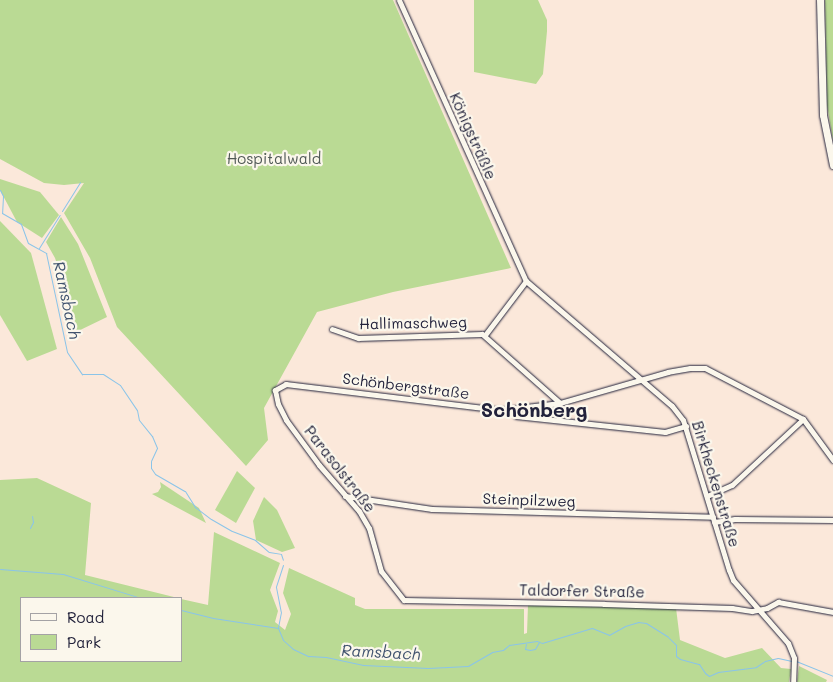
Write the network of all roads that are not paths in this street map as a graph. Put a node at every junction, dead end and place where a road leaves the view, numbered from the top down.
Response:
1 (399, 0) edge
2 (820, 0) edge
3 (833, 165) edge
4 (526, 281) junction
5 (332, 328) dead end
6 (484, 335) junction
7 (641, 380) junction
8 (286, 384) joint
9 (560, 403) junction
10 (516, 416) dead end
11 (803, 419) junction
12 (686, 426) junction
13 (833, 460) edge
14 (344, 496) junction
15 (706, 496) junction
16 (714, 520) junction
17 (833, 520) edge
18 (404, 600) joint
19 (760, 611) junction
20 (833, 612) edge
21 (793, 682) edge

1 - 4 street, Königsträßle
2 - 3 main road
4 - 6 street
4 - 7 street, Birkheckenstraße
5 - 6 street, Hallimaschweg
6 - 9 street, Hallimaschweg
7 - 9 street, Schönbergstraße
7 - 11 street, Schönbergstraße
7 - 12 street, Birkheckenstraße
8 - 9 street, Schönbergstraße
8 - 14 street, Parasolstraße
10 - 12 street
11 - 13 street
11 - 15 street
12 - 15 street, Birkheckenstraße
14 - 16 street, Steinpilzweg
14 - 18 street, Parasolstraße
15 - 16 street, Birkheckenstraße
16 - 17 street, Steinpilzweg
16 - 19 street, Birkheckenstraße
18 - 19 street, Taldorfer Straße
19 - 20 street
19 - 21 street, Birkheckenstraße

